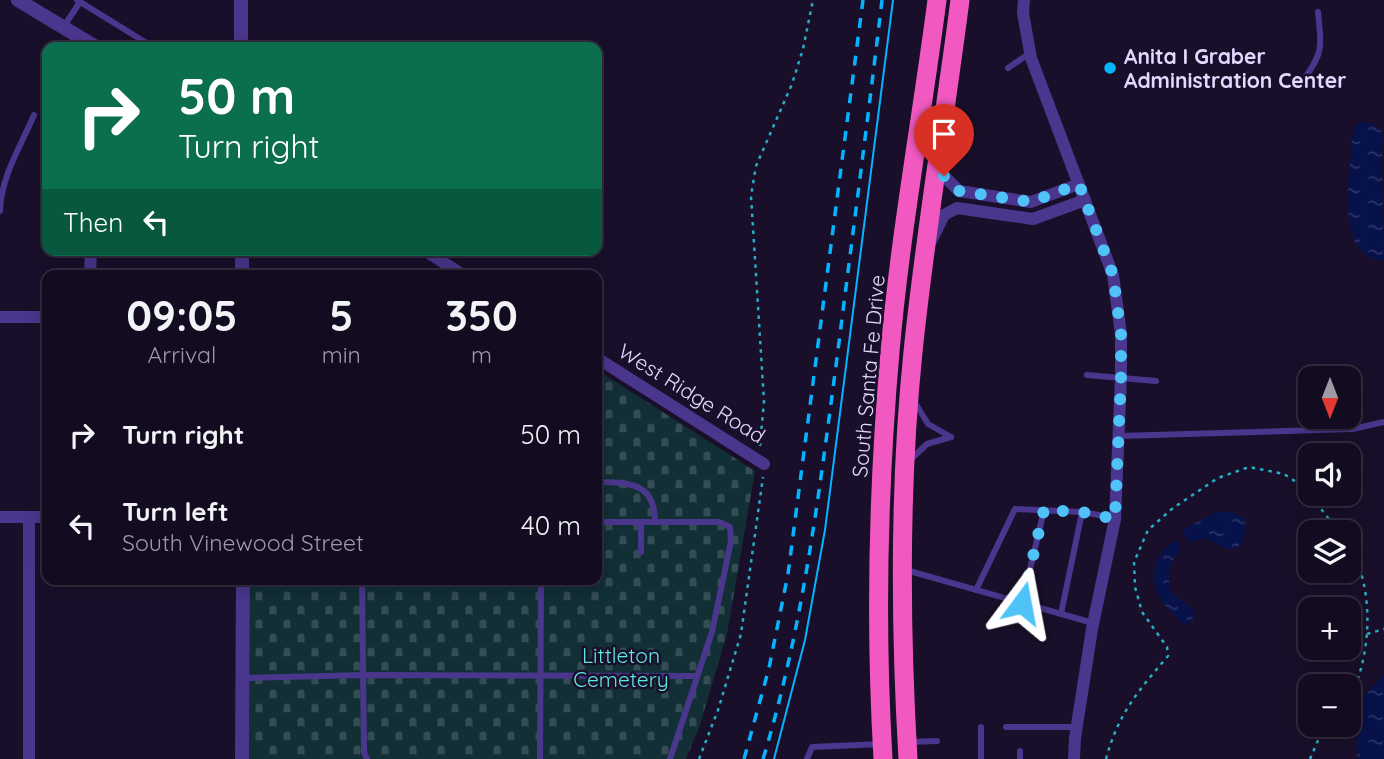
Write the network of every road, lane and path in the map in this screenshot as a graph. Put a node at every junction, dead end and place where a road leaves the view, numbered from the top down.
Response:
1 (18, 0) edge
2 (241, 0) edge
3 (813, 0) edge
4 (937, 0) edge
5 (960, 0) edge
6 (1024, 0) edge
7 (79, 1) edge
8 (1318, 12) dead end
9 (63, 27) junction
10 (88, 42) edge
11 (145, 42) edge
12 (241, 42) edge
13 (1030, 52) junction
14 (1008, 68) dead end
15 (1301, 85) dead end
16 (34, 115) dead end
17 (938, 155) junction
18 (1079, 184) junction
19 (1085, 200) junction
20 (0, 211) edge
21 (924, 254) junction
22 (433, 256) edge
23 (455, 270) edge
24 (0, 317) edge
25 (42, 317) edge
26 (602, 361) edge
27 (1087, 375) dead end
28 (1121, 377) junction
29 (1156, 381) dead end
30 (909, 394) junction
31 (1384, 422) edge
32 (1119, 436) junction
33 (764, 464) junction
34 (905, 465) junction
35 (602, 482) edge
36 (1044, 510) junction
37 (1082, 512) junction
38 (0, 517) edge
39 (29, 517) junction
40 (42, 517) edge
41 (1115, 519) junction
42 (1330, 520) edge
43 (602, 522) edge
44 (641, 522) junction
45 (654, 522) junction
46 (641, 552) dead end
47 (902, 569) junction
48 (1361, 577) edge
49 (243, 585) edge
50 (362, 585) edge
51 (541, 585) edge
52 (976, 590) junction
53 (1022, 603) junction
54 (1062, 614) junction
55 (1093, 623) junction
56 (1384, 629) edge
57 (1367, 634) junction
58 (1359, 674) edge
59 (363, 675) junction
60 (541, 676) junction
61 (697, 676) junction
62 (243, 678) junction
63 (981, 727) dead end
64 (1006, 727) dead end
65 (1077, 727) junction
66 (1319, 737) edge
67 (937, 741) dead end
68 (882, 751) edge
69 (907, 751) edge
70 (29, 759) edge
71 (242, 759) edge
72 (367, 759) edge
73 (540, 759) edge
74 (670, 759) edge
75 (699, 759) edge
76 (807, 759) edge
77 (981, 759) edge
78 (1074, 759) edge
79 (1106, 759) edge
80 (1310, 759) edge

1 - 9 street
2 - 12 street
3 - 33 path
4 - 68 highway, South Santa Fe Drive
5 - 17 highway, South Santa Fe Drive
6 - 13 street
7 - 9 lane
7 - 11 lane
8 - 15 lane
9 - 10 street
13 - 14 lane
13 - 18 street
16 - 20 lane
17 - 18 street
17 - 21 highway, South Santa Fe Drive
18 - 19 street
19 - 21 street
19 - 28 street
21 - 30 highway, South Santa Fe Drive
22 - 23 street
24 - 25 street
26 - 33 street, West Ridge Road
27 - 28 lane
28 - 29 lane
28 - 32 street
30 - 34 highway, South Santa Fe Drive
30 - 34 lane
31 - 32 lane
32 - 41 street
33 - 75 path
34 - 47 highway, South Santa Fe Drive
35 - 45 lane
36 - 37 lane
36 - 52 lane
36 - 53 lane
37 - 41 lane
37 - 54 lane
38 - 39 street
39 - 40 street
39 - 70 street
41 - 55 street
42 - 79 path
43 - 44 lane
44 - 45 lane
44 - 46 lane
45 - 61 lane
47 - 52 lane
47 - 69 highway, South Santa Fe Drive
48 - 57 path
49 - 62 street
50 - 59 lane
51 - 60 lane
52 - 53 lane
53 - 54 lane
54 - 55 lane
55 - 65 street
56 - 57 path
57 - 58 path
59 - 60 lane
59 - 62 lane
59 - 72 lane
60 - 61 lane
60 - 73 lane
61 - 74 lane
62 - 71 street
63 - 77 lane
64 - 65 lane
65 - 78 street
66 - 80 path
67 - 69 lane
68 - 76 lane

